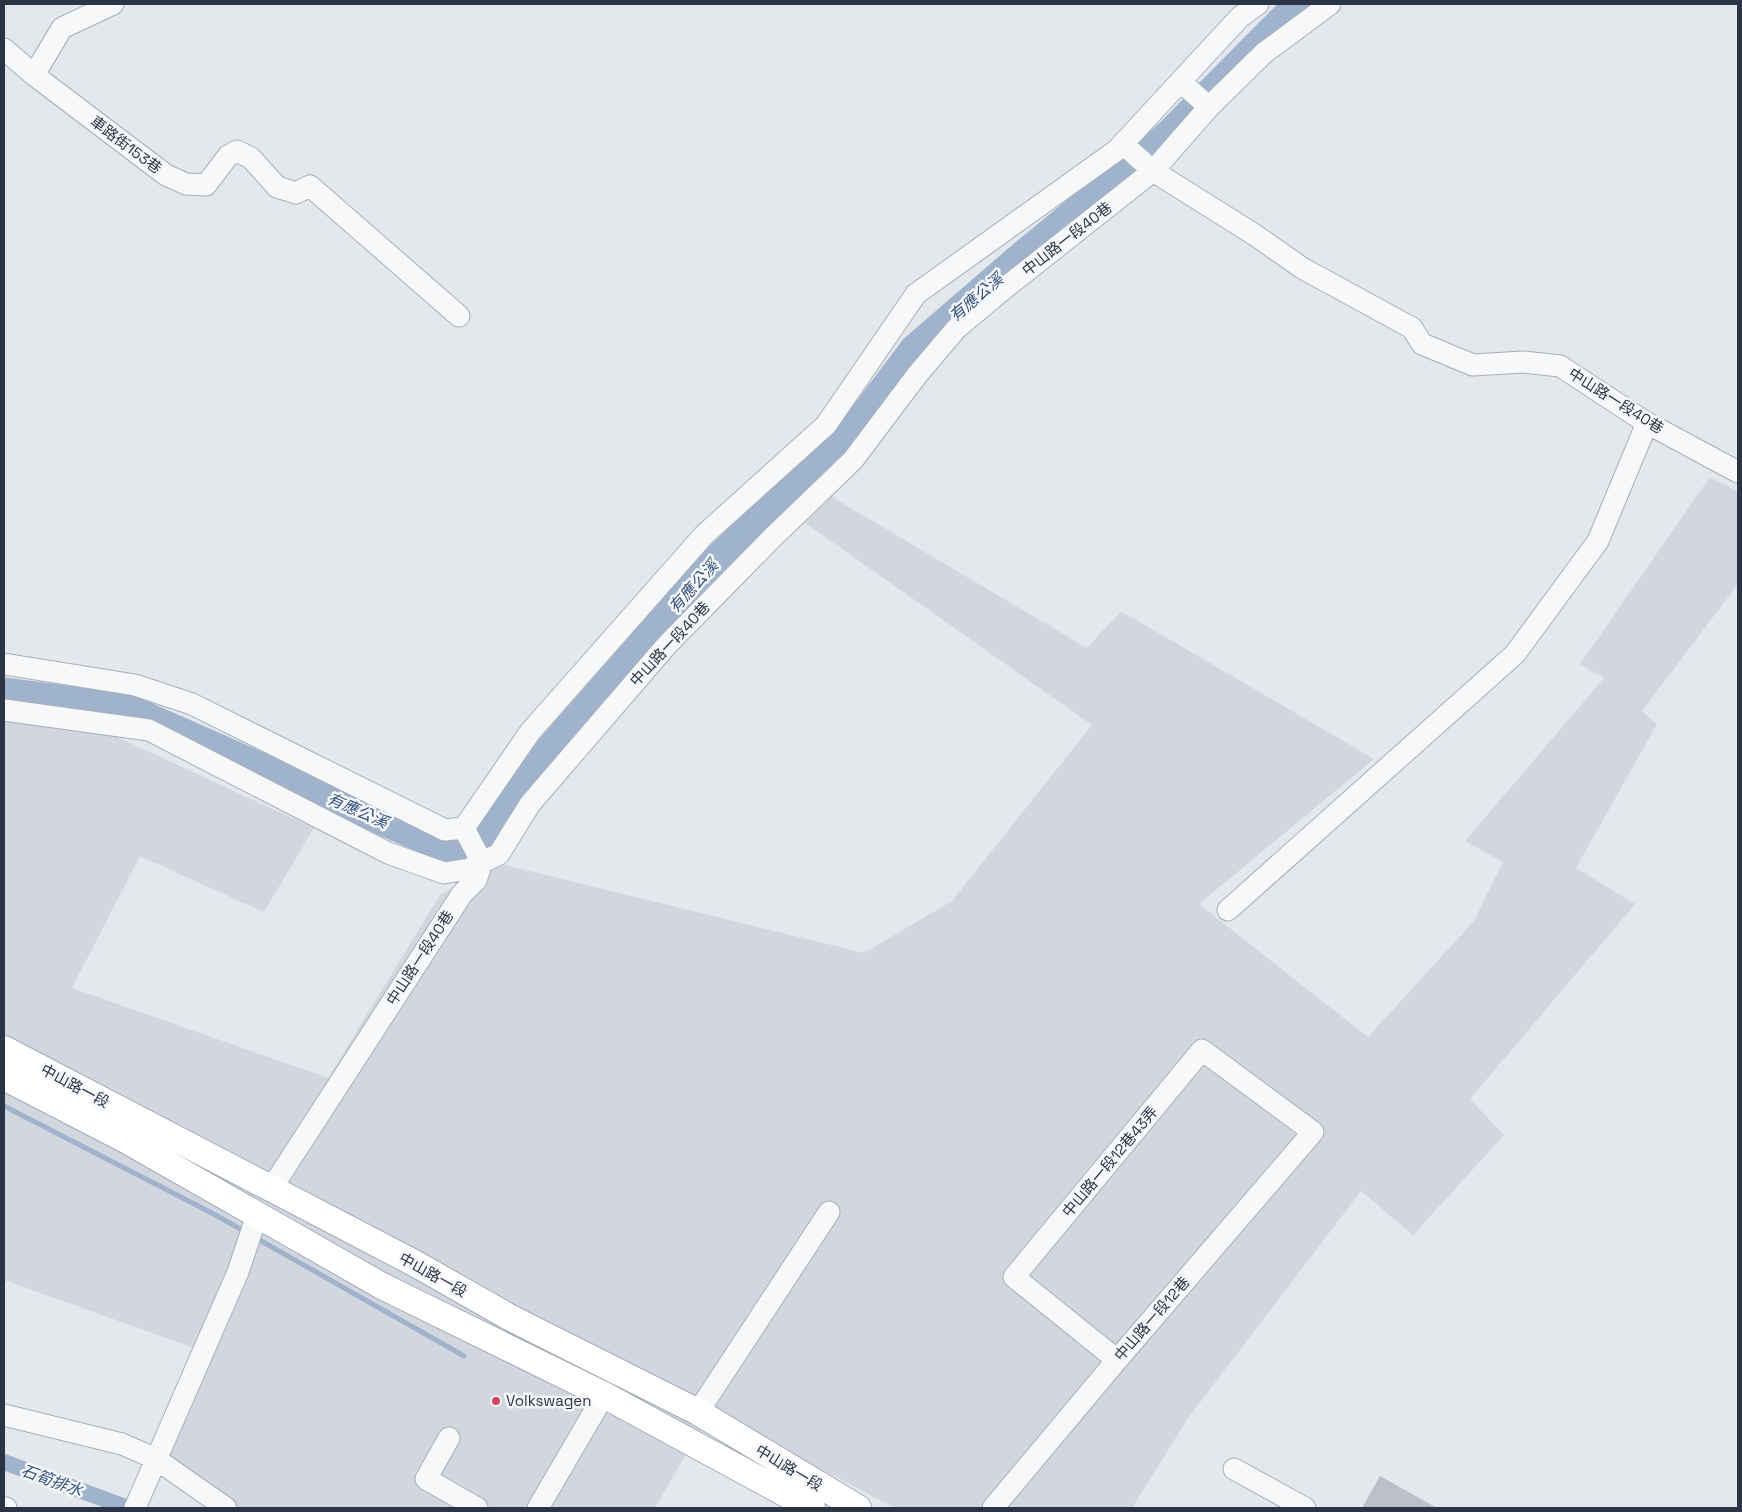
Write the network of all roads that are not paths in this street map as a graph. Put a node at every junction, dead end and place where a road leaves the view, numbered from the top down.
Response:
1 (113, 4) edge
2 (1258, 4) edge
3 (1330, 4) edge
4 (4, 49) edge
5 (34, 75) junction
6 (1181, 82) junction
7 (1209, 107) junction
8 (1123, 144) junction
9 (1153, 171) junction
10 (459, 316) dead end
11 (1647, 423) junction
12 (1738, 472) edge
13 (4, 664) edge
14 (4, 710) edge
15 (464, 828) junction
16 (482, 863) junction
17 (1228, 910) dead end
18 (4, 1049) edge
19 (4, 1077) edge
20 (1313, 1132) joint
21 (271, 1189) junction
22 (830, 1212) dead end
23 (257, 1215) junction
24 (509, 1317) junction
25 (496, 1342) junction
26 (1117, 1360) junction
27 (604, 1395) junction
28 (698, 1412) junction
29 (4, 1415) edge
30 (450, 1438) dead end
31 (154, 1464) junction
32 (1234, 1469) dead end
33 (135, 1508) edge
34 (226, 1508) edge
35 (477, 1508) edge
36 (538, 1508) edge
37 (812, 1508) edge
38 (858, 1508) edge
39 (993, 1508) edge
40 (1305, 1508) edge

1 - 5 street
2 - 6 street
3 - 7 street, 中山路一段40巷
4 - 5 street, 車路街153巷
5 - 10 street, 車路街153巷
6 - 7 street
6 - 8 street
7 - 9 street, 中山路一段40巷
8 - 9 street
8 - 15 street
9 - 11 street, 中山路一段40巷
9 - 16 street, 中山路一段40巷
11 - 12 street, 中山路一段40巷
11 - 17 street
13 - 15 street
14 - 16 street
15 - 16 street
16 - 21 street, 中山路一段40巷
18 - 21 main road, 中山路一段
19 - 23 main road, 中山路一段
20 - 26 street, 中山路一段12巷
20 - 26 street, 中山路一段12巷43弄
21 - 24 main road, 中山路一段
22 - 28 street
23 - 25 main road, 中山路一段
23 - 31 street
24 - 25 main road
24 - 28 main road, 中山路一段
25 - 27 main road, 中山路一段
26 - 39 street, 中山路一段12巷
27 - 36 street
27 - 37 main road, 中山路一段
28 - 38 main road, 中山路一段
29 - 31 street
30 - 35 street
31 - 33 street
31 - 34 street
32 - 40 street

